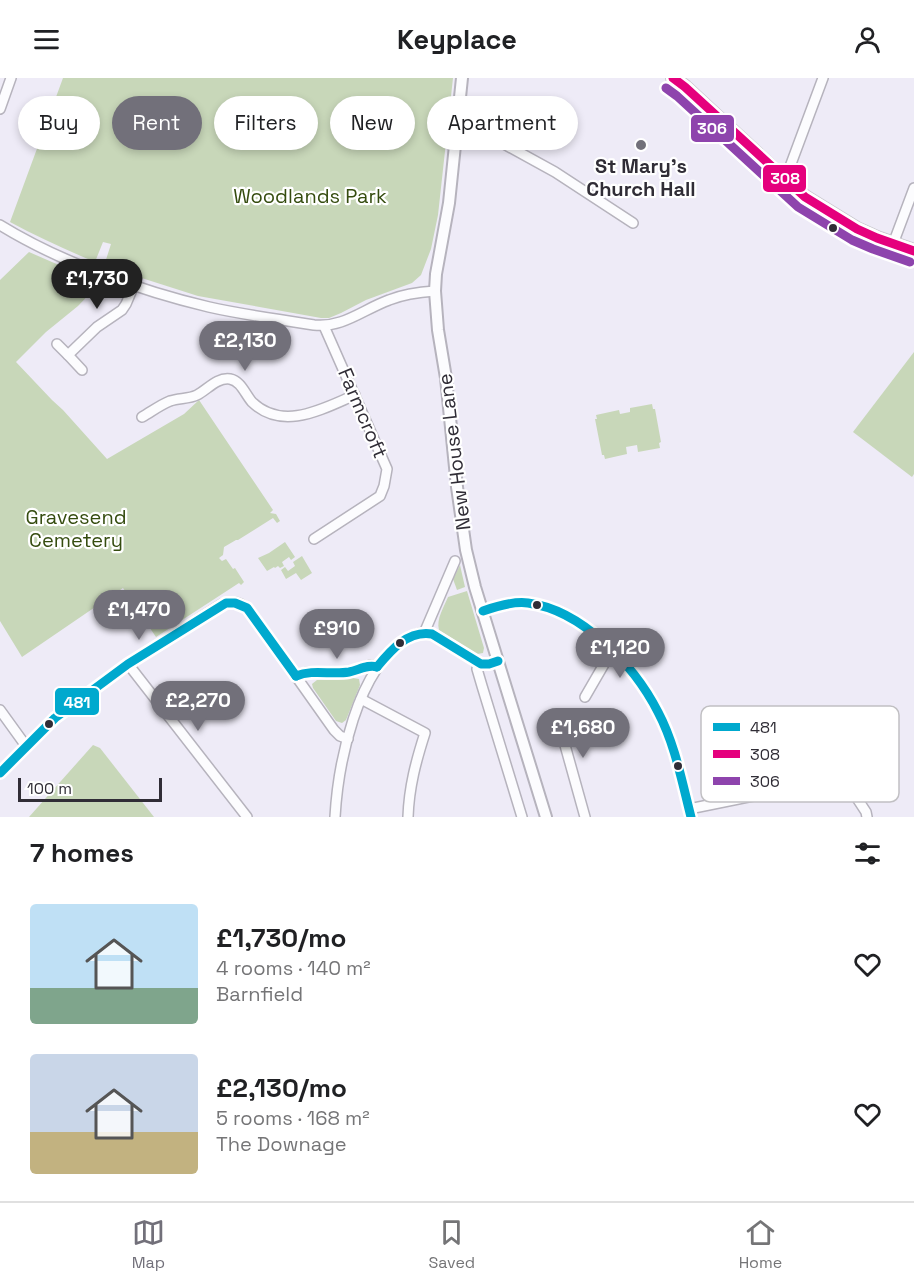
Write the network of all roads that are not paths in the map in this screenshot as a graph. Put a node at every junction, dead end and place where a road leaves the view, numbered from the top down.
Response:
1 (11, 78) edge
2 (462, 78) edge
3 (673, 78) edge
4 (824, 78) edge
5 (687, 82) edge
6 (460, 96) edge
7 (0, 109) edge
8 (454, 150) edge
9 (515, 150) edge
10 (784, 180) junction
11 (914, 188) edge
12 (633, 223) dead end
13 (0, 225) edge
14 (893, 244) junction
15 (914, 251) edge
16 (134, 285) junction
17 (435, 291) junction
18 (324, 326) junction
19 (57, 344) dead end
20 (68, 355) junction
21 (82, 370) dead end
22 (355, 395) junction
23 (142, 417) dead end
24 (314, 539) dead end
25 (455, 561) dead end
26 (483, 611) junction
27 (425, 632) junction
28 (613, 651) junction
29 (498, 662) junction
30 (479, 663) junction
31 (128, 664) junction
32 (377, 667) junction
33 (296, 676) junction
34 (585, 697) dead end
35 (361, 699) junction
36 (0, 710) edge
37 (569, 725) dead end
38 (546, 729) dead end
39 (563, 738) junction
40 (348, 739) junction
41 (26, 746) junction
42 (0, 773) edge
43 (731, 802) edge
44 (859, 802) edge
45 (690, 813) edge
46 (248, 817) edge
47 (335, 817) edge
48 (408, 817) edge
49 (522, 817) edge
50 (546, 817) edge
51 (585, 817) edge
52 (867, 817) edge

1 - 7 street
2 - 6 street, New House Lane
3 - 5 main road
4 - 10 street
5 - 10 main road
8 - 17 street, New House Lane
9 - 12 street
10 - 14 main road
11 - 14 street
13 - 16 street
14 - 15 main road
16 - 18 street
16 - 20 street
17 - 18 street
17 - 26 street, New House Lane
18 - 22 street, Farmcroft
19 - 20 street
20 - 21 street
22 - 23 street
22 - 24 street, Farmcroft
25 - 27 street, New House Lane
26 - 28 street
26 - 29 street, New House Lane
27 - 30 street
27 - 32 street
28 - 34 street
28 - 45 street
29 - 30 street
29 - 50 street, New House Lane
30 - 49 street
31 - 33 street
31 - 41 street
31 - 46 street
32 - 33 street
32 - 35 street
33 - 40 street
35 - 40 street
35 - 48 street
36 - 41 street
37 - 39 street
38 - 39 street
39 - 51 street
40 - 47 street
41 - 42 street
43 - 45 street
44 - 52 street

